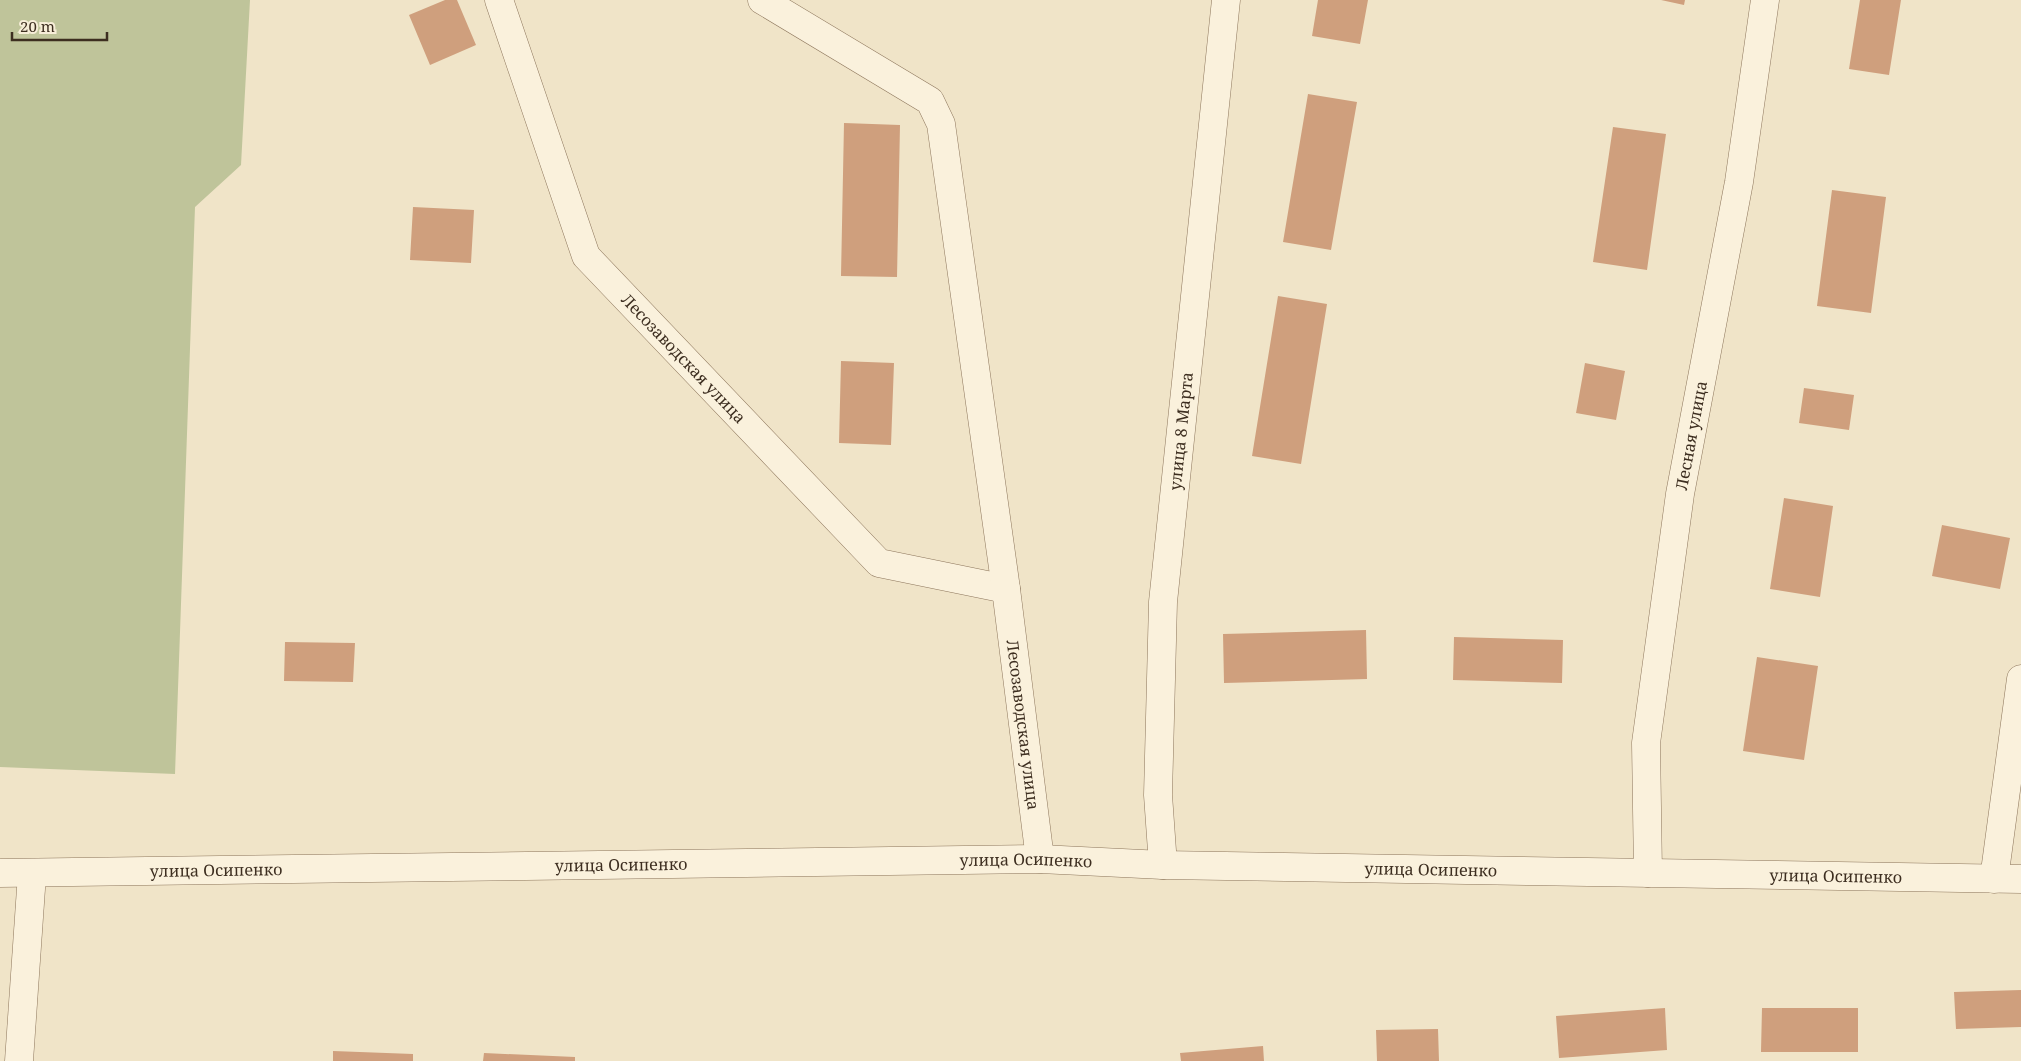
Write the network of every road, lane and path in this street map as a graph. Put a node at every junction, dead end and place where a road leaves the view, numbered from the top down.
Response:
1 (499, 0) edge
2 (762, 0) edge
3 (1226, 0) edge
4 (1766, 0) edge
5 (1006, 589) junction
6 (2021, 679) edge
7 (1040, 859) junction
8 (1163, 865) junction
9 (0, 873) edge
10 (1648, 873) junction
11 (32, 874) junction
12 (1994, 879) junction
13 (2021, 879) edge
14 (19, 1061) edge

1 - 5 street, Лесозаводская улица
2 - 5 street, Лесозаводская улица
3 - 8 street, улица 8 Марта
4 - 10 street, Лесная улица
5 - 7 street, Лесозаводская улица
6 - 12 street
7 - 8 street, улица Осипенко
7 - 11 street, улица Осипенко
8 - 10 street, улица Осипенко
9 - 11 street, улица Осипенко
10 - 12 street, улица Осипенко
11 - 14 street
12 - 13 street, улица Осипенко

